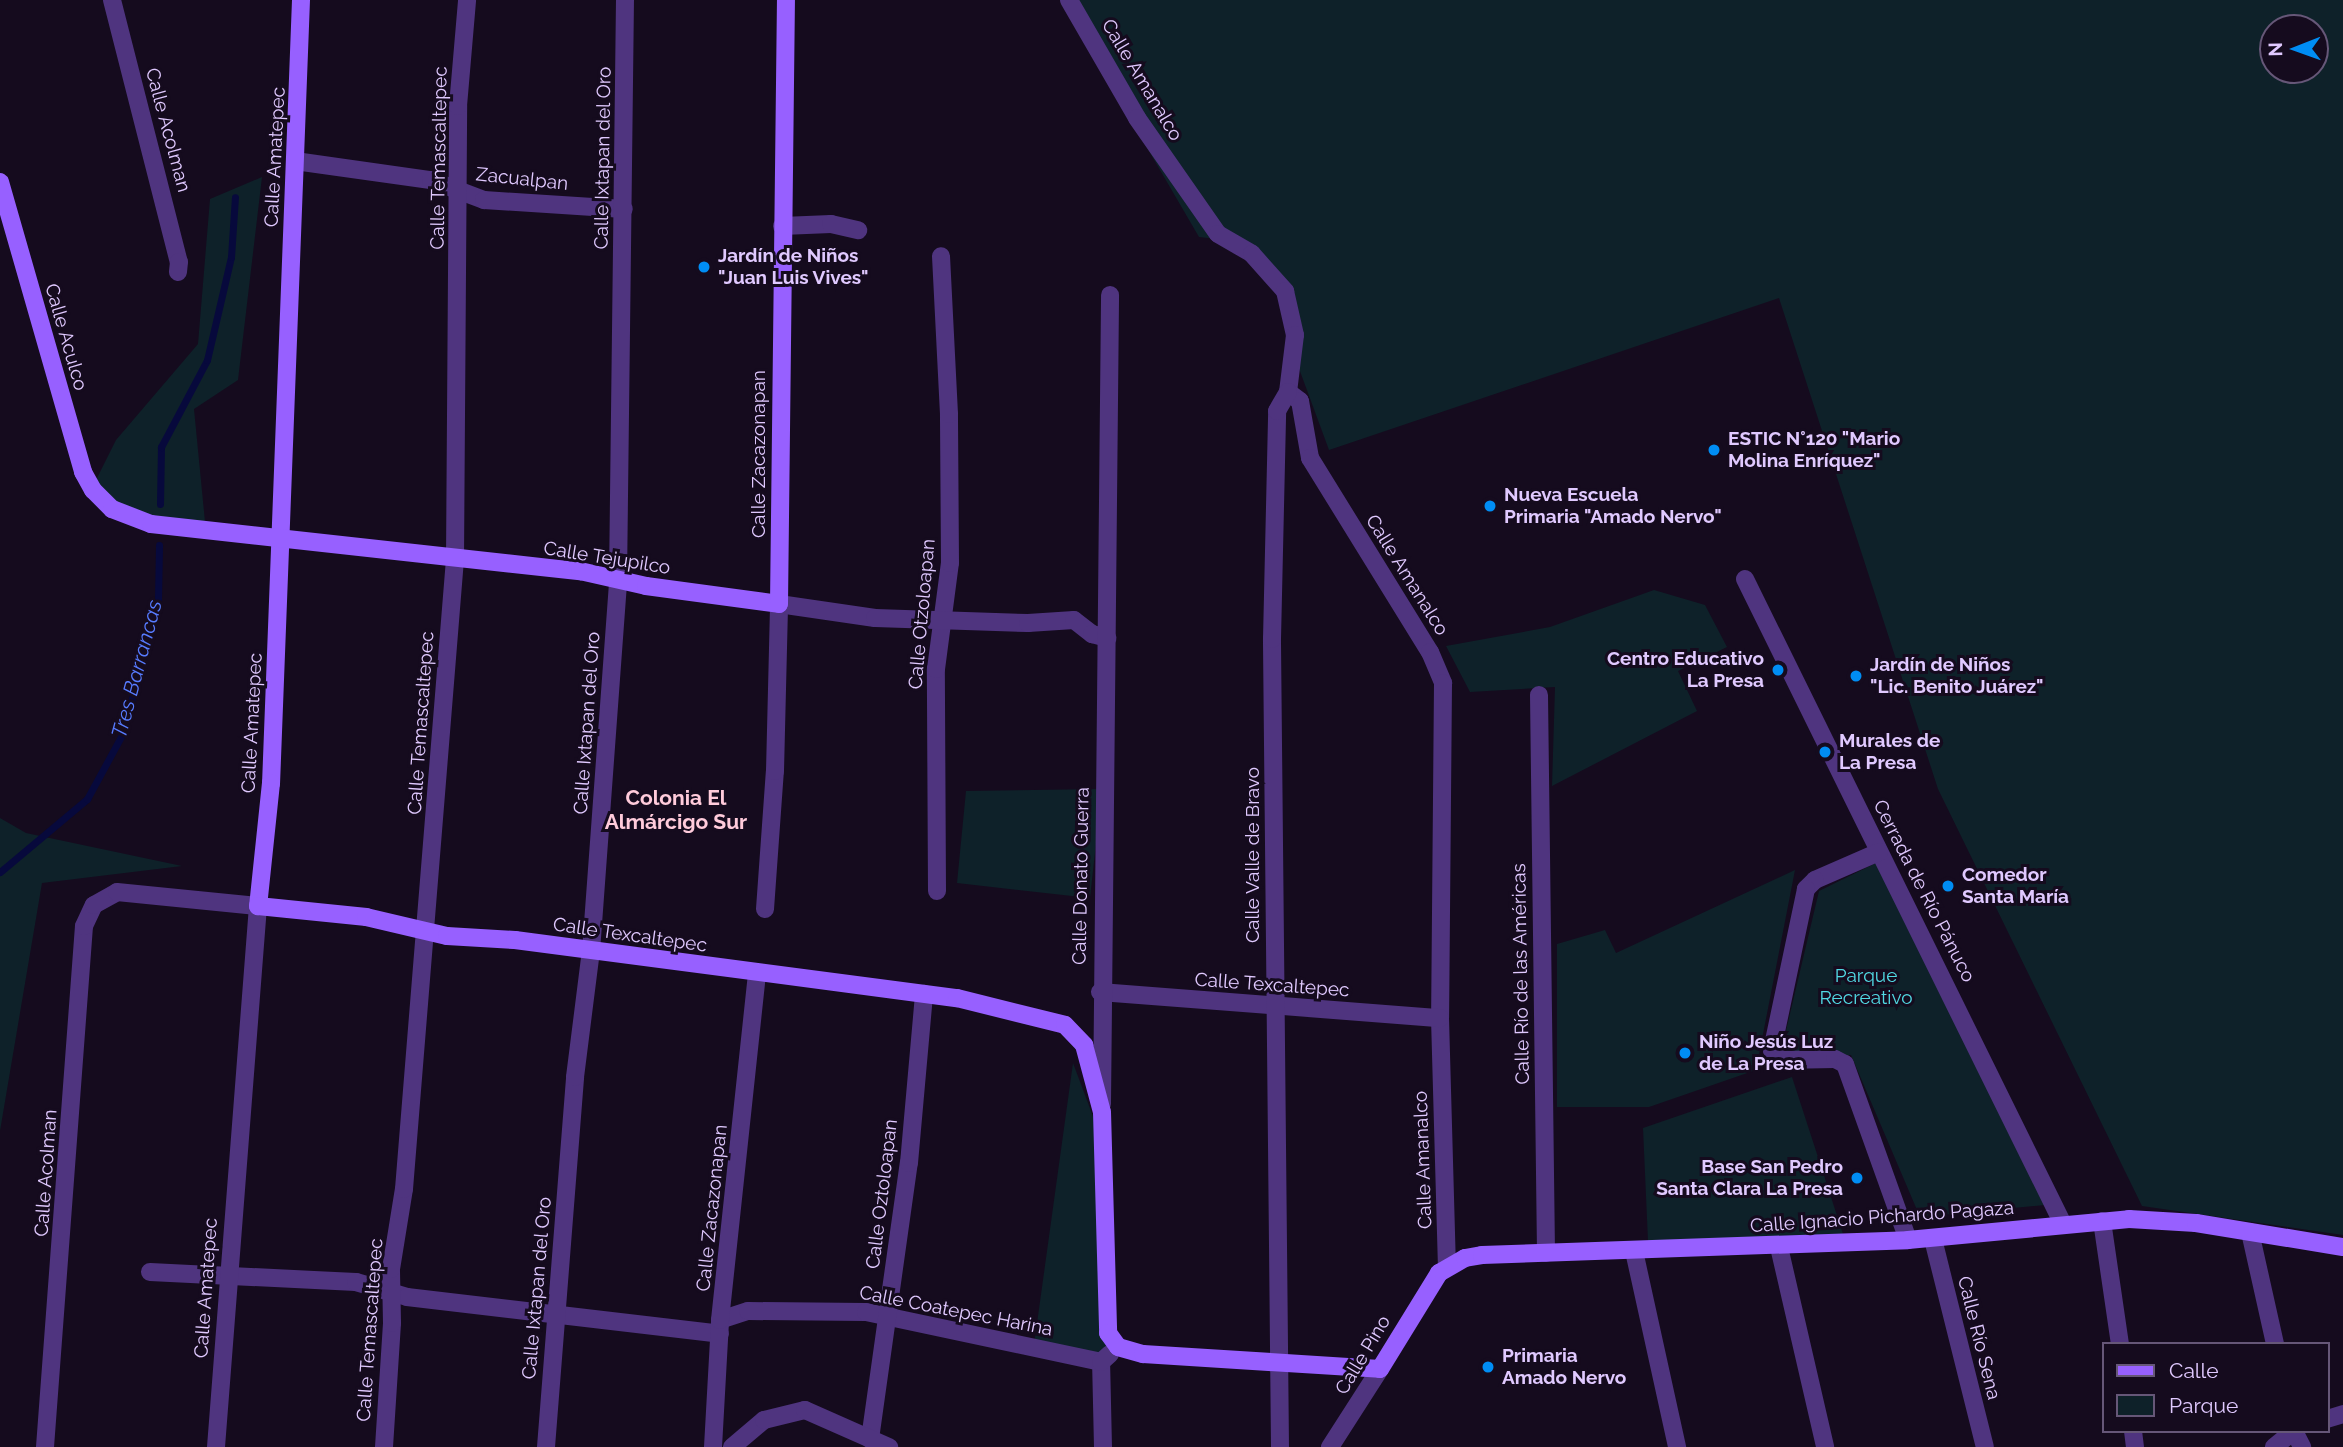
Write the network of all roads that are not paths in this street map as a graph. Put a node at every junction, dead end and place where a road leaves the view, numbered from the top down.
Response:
1 (112, 0) edge
2 (301, 0) edge
3 (467, 0) edge
4 (625, 0) edge
5 (786, 0) edge
6 (1069, 0) edge
7 (295, 161) junction
8 (0, 182) edge
9 (459, 192) junction
10 (624, 209) junction
11 (782, 226) junction
12 (858, 230) dead end
13 (941, 256) dead end
14 (178, 272) dead end
15 (1110, 295) dead end
16 (1288, 392) junction
17 (101, 500) joint
18 (281, 535) junction
19 (455, 559) junction
20 (1745, 579) dead end
21 (618, 580) junction
22 (779, 604) junction
23 (942, 620) junction
24 (1107, 638) junction
25 (1539, 695) dead end
26 (1879, 852) junction
27 (937, 891) dead end
28 (94, 905) joint
29 (258, 906) junction
30 (765, 909) dead end
31 (426, 933) junction
32 (592, 951) junction
33 (757, 973) junction
34 (1100, 992) junction
35 (924, 994) junction
36 (1275, 1007) junction
37 (1440, 1018) junction
38 (1102, 1112) junction
39 (2102, 1220) junction
40 (2063, 1224) junction
41 (2250, 1232) junction
42 (1933, 1239) junction
43 (1908, 1240) junction
44 (1779, 1247) junction
45 (2343, 1247) edge
46 (1634, 1251) junction
47 (1546, 1253) junction
48 (1447, 1266) junction
49 (150, 1272) dead end
50 (229, 1273) junction
51 (1431, 1283) joint
52 (393, 1293) junction
53 (554, 1315) junction
54 (888, 1315) junction
55 (720, 1327) junction
56 (2120, 1342) edge
57 (2275, 1342) edge
58 (1118, 1348) junction
59 (1101, 1362) junction
60 (1283, 1365) junction
61 (1380, 1369) junction
62 (1344, 1428) junction
63 (2292, 1433) edge
64 (882, 1445) edge
65 (46, 1447) edge
66 (216, 1447) edge
67 (384, 1447) edge
68 (546, 1447) edge
69 (713, 1447) edge
70 (732, 1447) edge
71 (1103, 1447) edge
72 (1280, 1447) edge
73 (1330, 1447) edge
74 (1348, 1447) edge
75 (1677, 1447) edge
76 (1825, 1447) edge
77 (1985, 1447) edge
78 (2274, 1447) edge

1 - 14 street, Calle Acolman
2 - 7 street, Calle Amatepec
3 - 9 street, Calle Temascaltepec
4 - 10 street, Calle Ixtapan del Oro
5 - 11 street, Calle Zacazonapan
6 - 16 street, Calle Amanalco
7 - 9 street, Zacualpan
7 - 18 street, Calle Amatepec
8 - 17 street, Calle Aculco
9 - 10 street, Zacualpan
9 - 19 street, Calle Temascaltepec
10 - 21 street, Calle Ixtapan del Oro
11 - 12 street
11 - 22 street, Calle Zacazonapan
13 - 23 street, Calle Otzoloapan
15 - 24 street, Calle Donato Guerra
16 - 36 street, Calle Valle de Bravo
16 - 37 street, Calle Amanalco
17 - 18 street, Calle Tejupilco
18 - 19 street, Calle Tejupilco
18 - 29 street, Calle Amatepec
19 - 21 street, Calle Tejupilco
19 - 31 street, Calle Temascaltepec
20 - 26 street, Cerrada de Río Pánuco
21 - 22 street, Calle Tejupilco
21 - 32 street, Calle Ixtapan del Oro
22 - 23 street, Calle Tejupilco
22 - 30 street, Calle Zacazonapan
23 - 24 street, Calle Tejupilco
23 - 27 street, Calle Otzoloapan
24 - 34 street, Calle Donato Guerra
25 - 47 street, Calle Río de las Américas
26 - 40 street, Cerrada de Río Pánuco
26 - 43 street
28 - 29 street, Calle Texcaltepec
28 - 65 street, Calle Acolman
29 - 31 street, Calle Texcaltepec
29 - 50 street, Calle Amatepec
31 - 32 street, Calle Texcaltepec
31 - 52 street, Calle Temascaltepec
32 - 33 street, Calle Texcaltepec
32 - 53 street, Calle Ixtapan del Oro
33 - 35 street, Calle Texcaltepec
33 - 55 street, Calle Zacazonapan
34 - 36 street, Calle Texcaltepec
34 - 38 street, Calle Donato Guerra
35 - 38 street, Calle Texcaltepec
35 - 54 street, Calle Oztoloapan
36 - 37 street, Calle Texcaltepec
36 - 60 street, Calle Valle de Bravo
37 - 48 street, Calle Amanalco
38 - 58 street, Calle Donato Guerra
39 - 40 street, Calle Ignacio Pichardo Pagaza
39 - 41 street, Calle Ignacio Pichardo Pagaza
39 - 56 street
40 - 42 street, Calle Ignacio Pichardo Pagaza
41 - 45 street, Calle Ignacio Pichardo Pagaza
41 - 57 street
42 - 43 street, Calle Ignacio Pichardo Pagaza
42 - 77 street, Calle Río Sena
43 - 44 street, Calle Ignacio Pichardo Pagaza
44 - 46 street, Calle Ignacio Pichardo Pagaza
44 - 76 street
46 - 47 street, Calle Ignacio Pichardo Pagaza
46 - 75 street
47 - 48 street, Calle Ignacio Pichardo Pagaza
48 - 51 street, Calle Ignacio Pichardo Pagaza
49 - 50 street
50 - 52 street
50 - 66 street, Calle Amatepec
51 - 61 street, Calle Pino
52 - 53 street
52 - 67 street, Calle Temascaltepec
53 - 55 street
53 - 68 street, Calle Ixtapan del Oro
54 - 55 street, Calle Coatepec Harina
54 - 59 street, Calle Coatepec Harina
54 - 64 street, Calle Oztoloapan
55 - 69 street, Calle Zacazonapan
58 - 59 street
58 - 60 street
59 - 71 street
60 - 61 street
60 - 72 street, Calle Valle de Bravo
61 - 62 street, Calle Pino
62 - 73 street, Calle Pino
62 - 74 street
63 - 78 street
64 - 70 street

